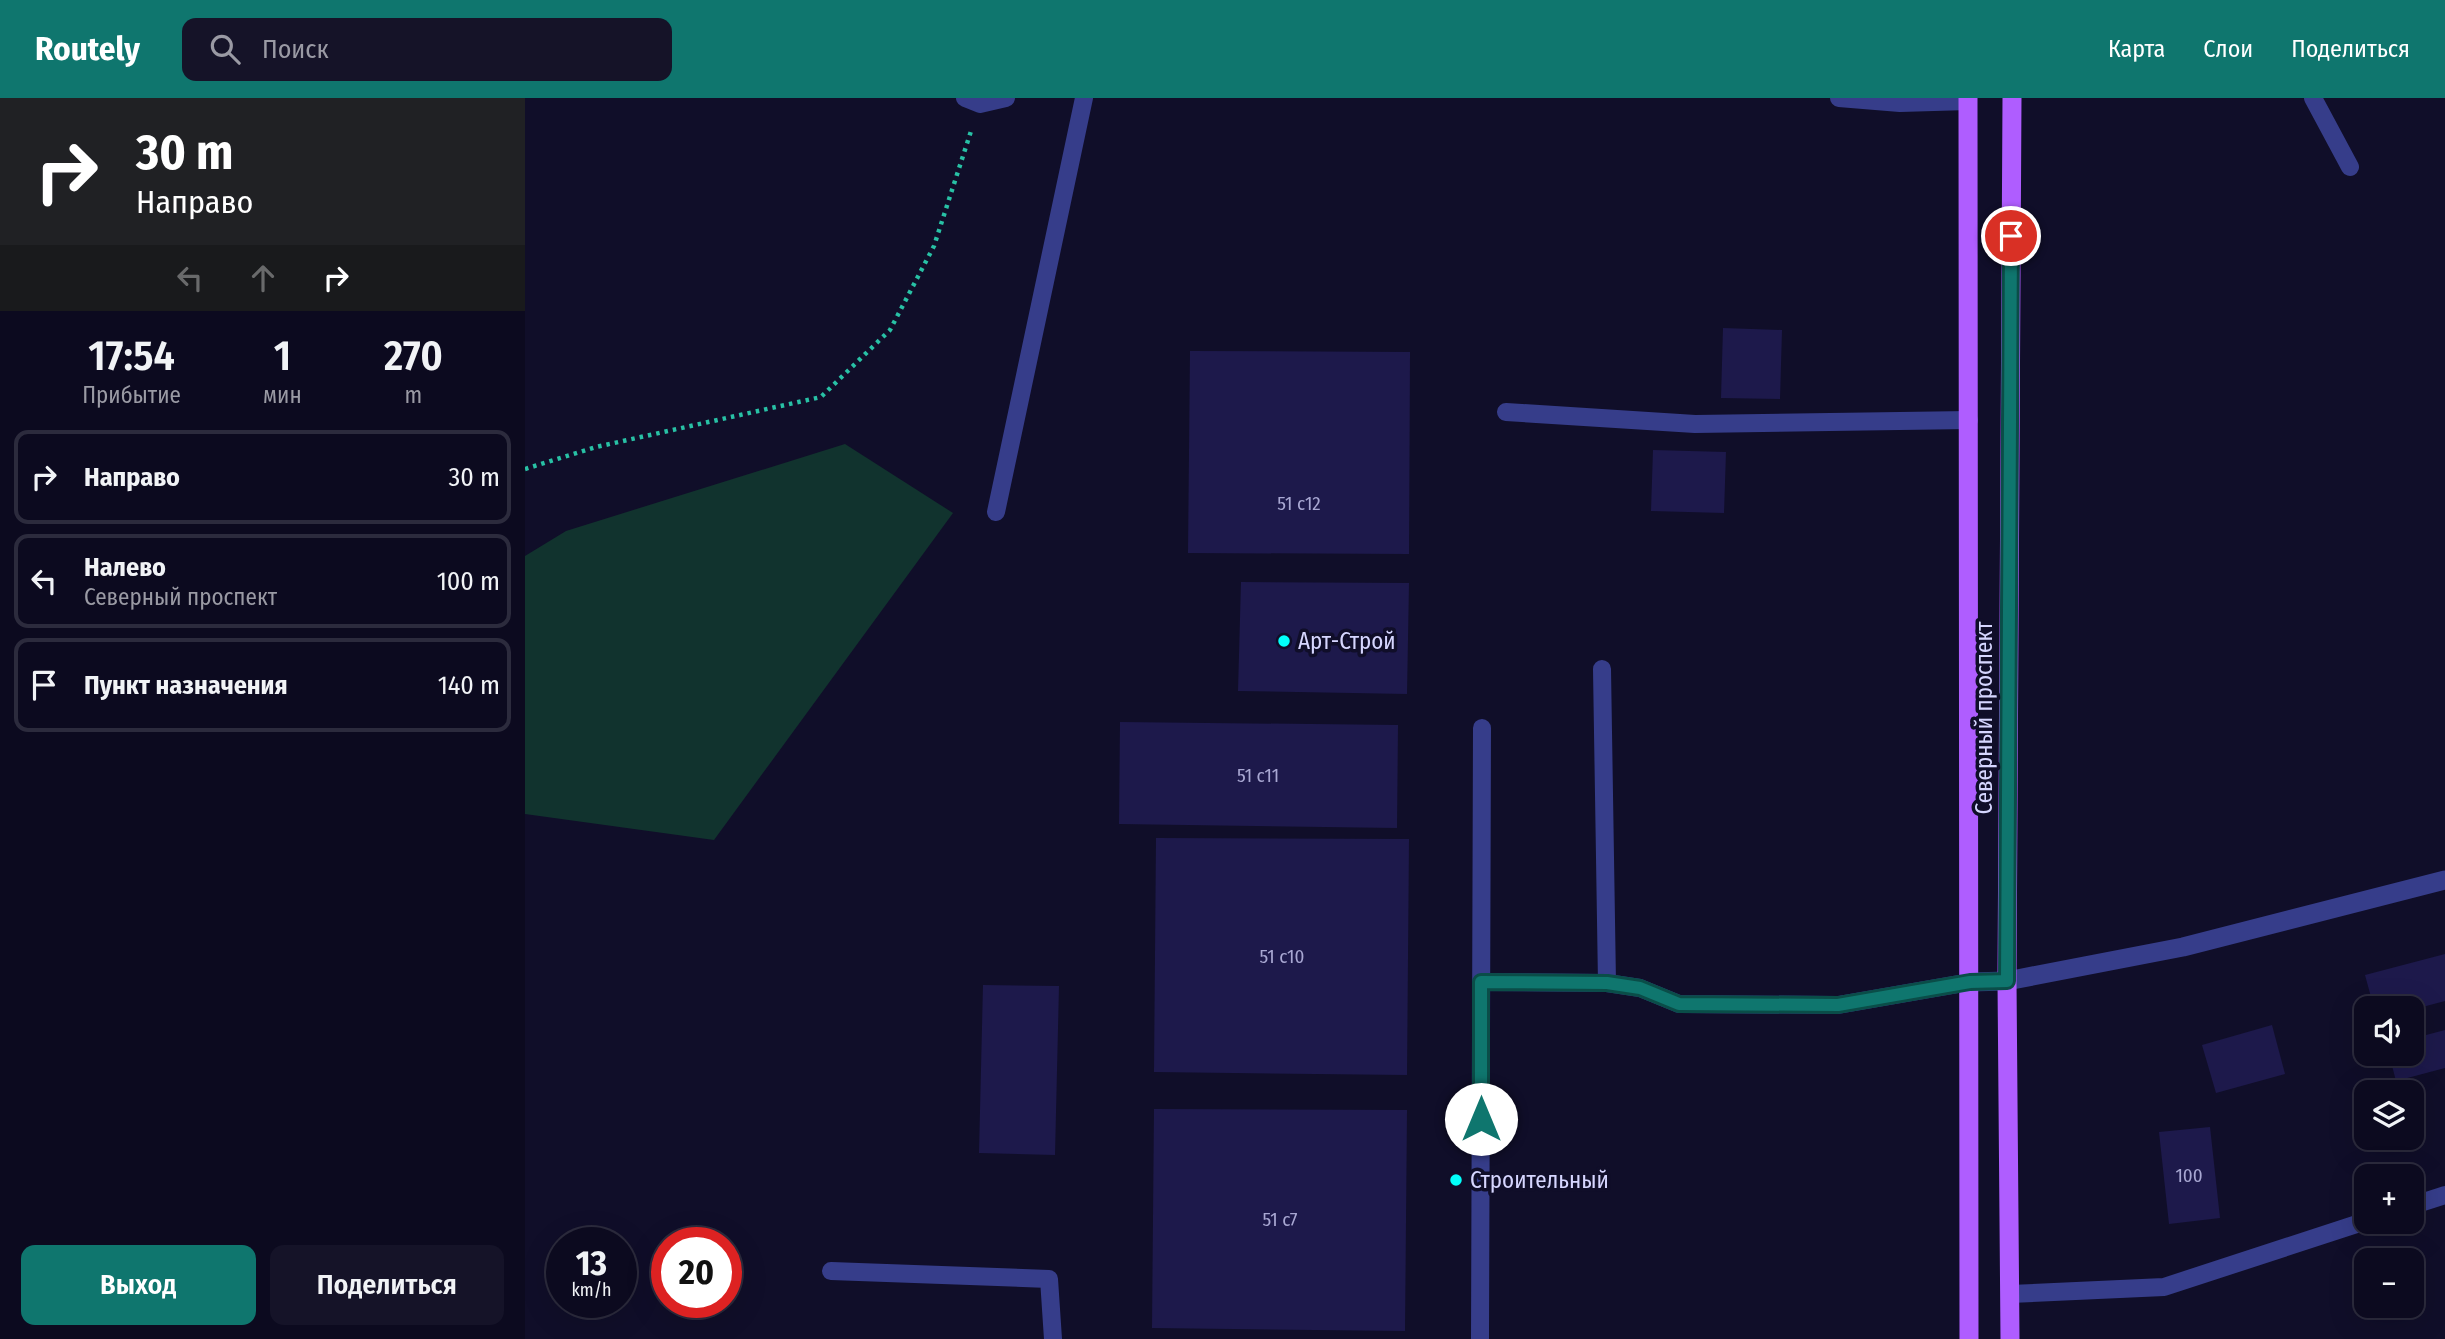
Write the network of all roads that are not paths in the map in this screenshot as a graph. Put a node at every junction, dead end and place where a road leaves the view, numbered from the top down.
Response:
1 (1006, 98) edge
2 (1084, 98) edge
3 (1839, 98) edge
4 (2012, 98) edge
5 (2313, 98) edge
6 (1968, 99) edge
7 (973, 101) edge
8 (2350, 167) dead end
9 (1506, 412) dead end
10 (1969, 420) junction
11 (996, 512) dead end
12 (1602, 668) dead end
13 (1482, 728) dead end
14 (2445, 880) edge
15 (2007, 981) junction
16 (1481, 982) junction
17 (1970, 982) junction
18 (1607, 983) junction
19 (2445, 1195) edge
20 (2424, 1202) edge
21 (2354, 1225) edge
22 (831, 1271) dead end
23 (2010, 1294) junction
24 (1052, 1339) edge
25 (1480, 1339) edge
26 (1969, 1339) edge
27 (2010, 1339) edge

1 - 7 lane
2 - 11 lane
3 - 6 lane
4 - 15 main road, Северный проспект
5 - 8 lane
6 - 10 main road, Северный проспект
9 - 10 lane
10 - 17 main road, Северный проспект
12 - 18 lane
13 - 16 lane
14 - 15 street
15 - 17 street
15 - 23 main road, Северный проспект
16 - 18 lane
16 - 25 lane
17 - 18 lane
17 - 26 main road, Северный проспект
19 - 20 lane
21 - 23 lane
22 - 24 lane
23 - 27 main road, Северный проспект

